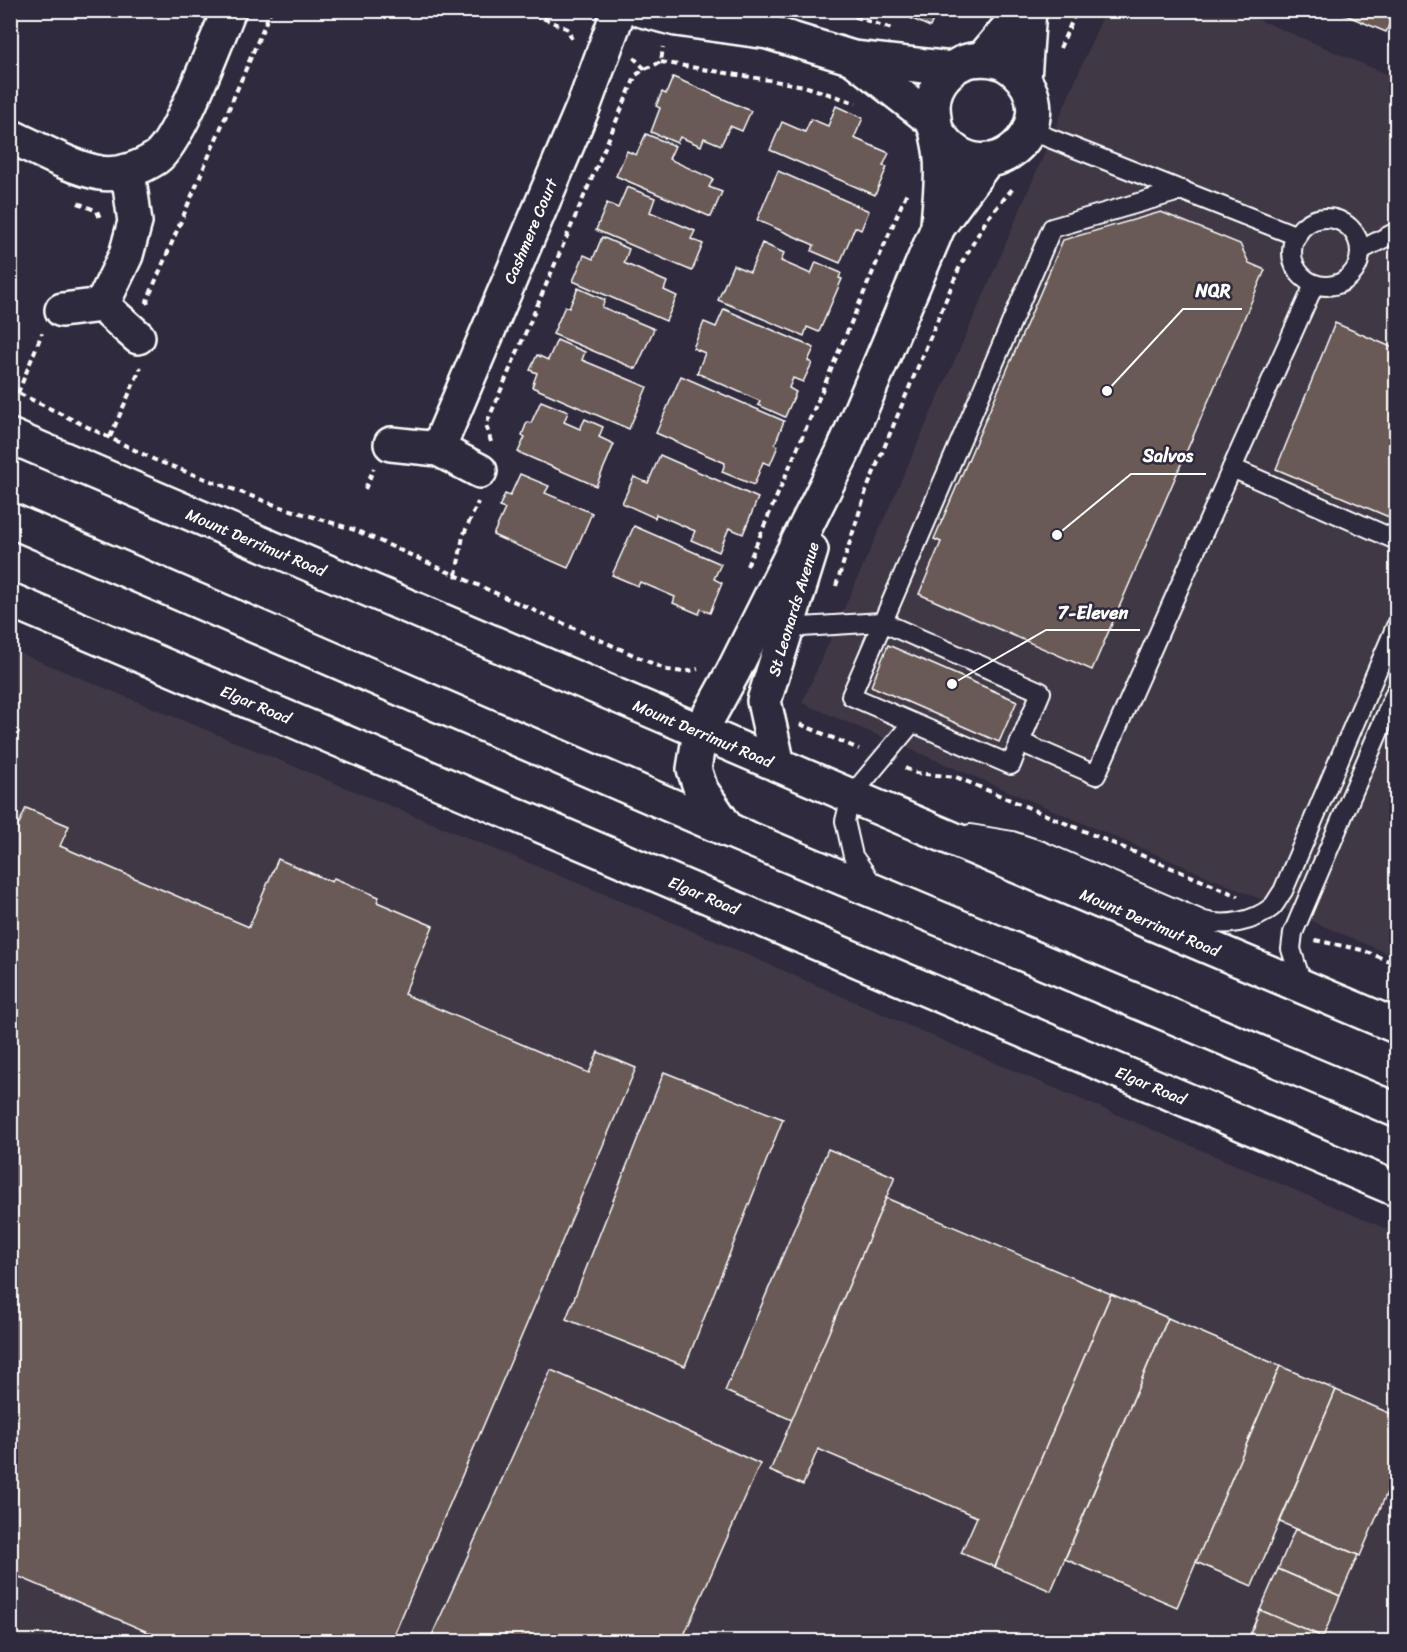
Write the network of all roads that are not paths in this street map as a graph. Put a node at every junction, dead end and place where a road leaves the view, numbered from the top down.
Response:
1 (229, 10) edge
2 (619, 10) edge
3 (642, 10) edge
4 (1023, 10) edge
5 (1029, 10) edge
6 (853, 58) junction
7 (983, 58) junction
8 (952, 69) junction
9 (1024, 79) junction
10 (934, 124) junction
11 (1029, 130) junction
12 (10, 136) edge
13 (987, 160) junction
14 (128, 171) junction
15 (1183, 190) junction
16 (938, 227) junction
17 (1396, 232) edge
18 (1297, 236) junction
19 (1360, 250) junction
20 (1314, 285) junction
21 (102, 305) junction
22 (53, 319) road end
23 (144, 336) road end
24 (10, 436) edge
25 (438, 449) junction
26 (384, 451) road end
27 (842, 454) junction
28 (1232, 468) junction
29 (485, 472) road end
30 (10, 520) edge
31 (1396, 540) edge
32 (10, 600) edge
33 (882, 622) junction
34 (1396, 626) edge
35 (786, 628) junction
36 (1396, 691) edge
37 (912, 723) junction
38 (700, 732) junction
39 (1020, 742) junction
40 (778, 765) junction
41 (851, 796) junction
42 (924, 827) junction
43 (728, 830) junction
44 (880, 894) junction
45 (1303, 987) junction
46 (1396, 1026) edge
47 (1396, 1110) edge
48 (1396, 1189) edge

1 - 14 street
2 - 25 street, Cashmere Court
3 - 6 street
4 - 7 street
5 - 9 street
6 - 8 street
6 - 10 street
7 - 8 street
7 - 9 street
8 - 10 street
9 - 11 street
10 - 13 street
10 - 16 street, St Leonards Avenue
11 - 13 street
11 - 15 lane
12 - 14 street
13 - 16 street, St Leonards Avenue
14 - 21 street
15 - 18 lane
15 - 33 lane
16 - 27 street, St Leonards Avenue
17 - 19 lane
18 - 19 lane
18 - 20 lane
19 - 20 lane
20 - 28 lane
21 - 22 street
21 - 23 street
24 - 38 street, Mount Derrimut Road
25 - 26 street
25 - 29 street
27 - 35 street, St Leonards Avenue
27 - 38 street, St Leonards Avenue
28 - 31 lane
28 - 39 lane
30 - 43 street
32 - 48 street, Elgar Road
33 - 35 lane
33 - 37 lane
33 - 39 lane
34 - 42 lane
35 - 40 street, St Leonards Avenue
36 - 45 lane
37 - 39 lane
37 - 41 lane
38 - 40 street, Mount Derrimut Road
38 - 43 street, St Leonards Avenue
40 - 41 street, Mount Derrimut Road
41 - 42 street, Mount Derrimut Road
41 - 44 lane
42 - 45 street, Mount Derrimut Road
43 - 44 street
44 - 47 street
45 - 46 street, Mount Derrimut Road

